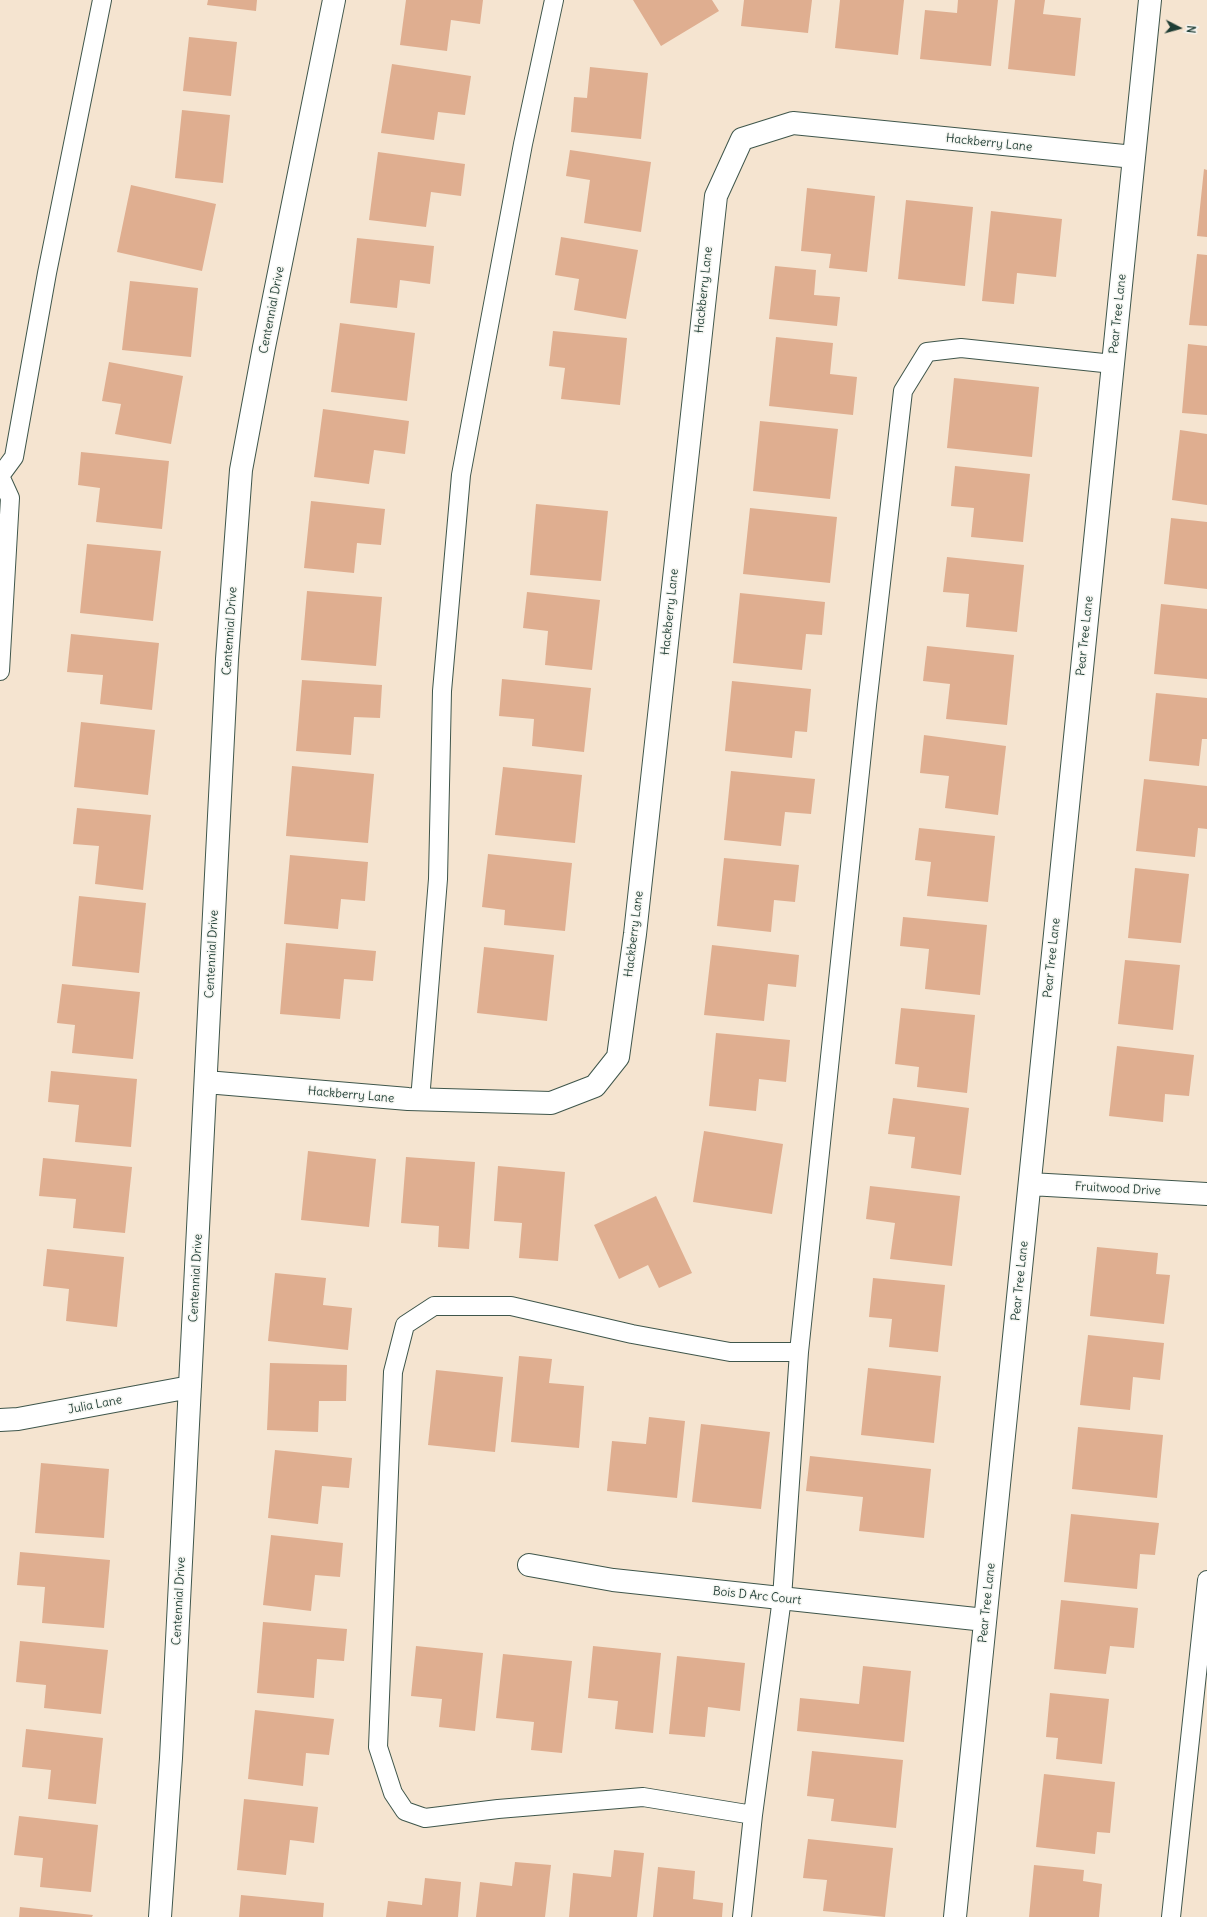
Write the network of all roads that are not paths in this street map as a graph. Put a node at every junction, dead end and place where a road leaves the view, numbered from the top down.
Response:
1 (102, 0) edge
2 (334, 0) edge
3 (554, 0) edge
4 (1150, 0) edge
5 (1134, 157) junction
6 (1113, 364) junction
7 (0, 671) edge
8 (206, 1082) junction
9 (420, 1100) junction
10 (1030, 1184) junction
11 (1207, 1194) edge
12 (799, 1352) junction
13 (190, 1387) junction
14 (0, 1420) edge
15 (529, 1565) dead end
16 (1207, 1580) edge
17 (782, 1598) junction
18 (985, 1620) junction
19 (753, 1815) junction
20 (160, 1917) edge
21 (742, 1917) edge
22 (955, 1917) edge
23 (1171, 1917) edge

1 - 7 lane
2 - 8 street, Centennial Drive
3 - 9 lane
4 - 5 street, Pear Tree Lane
5 - 6 street, Pear Tree Lane
5 - 9 street, Hackberry Lane
6 - 10 street, Pear Tree Lane
6 - 12 lane
8 - 9 street, Hackberry Lane
8 - 13 street, Centennial Drive
10 - 11 street, Fruitwood Drive
10 - 18 street, Pear Tree Lane
12 - 17 lane
12 - 19 lane
13 - 14 street, Julia Lane
13 - 20 street, Centennial Drive
15 - 17 street, Bois D Arc Court
16 - 23 lane
17 - 18 street, Bois D Arc Court
17 - 19 lane
18 - 22 street, Pear Tree Lane
19 - 21 lane

